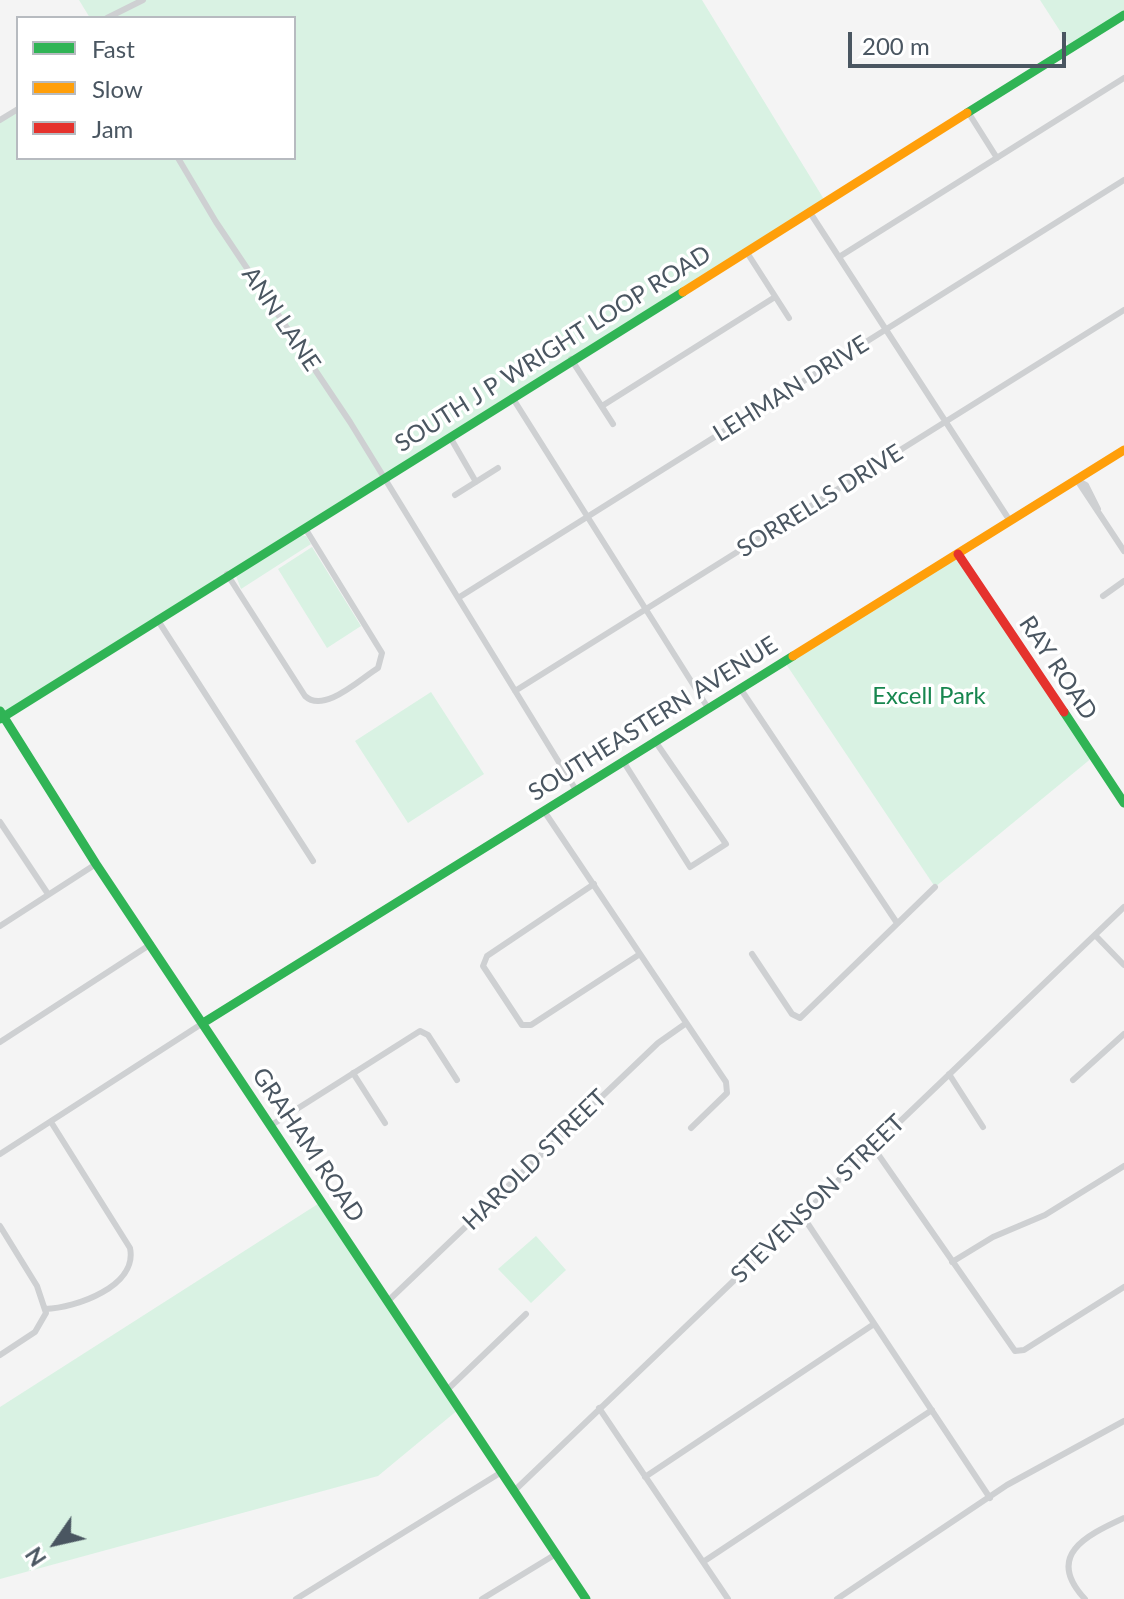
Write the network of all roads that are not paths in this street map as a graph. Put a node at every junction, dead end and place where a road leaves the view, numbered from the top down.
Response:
1 (143, 0) edge
2 (1124, 15) edge
3 (111, 16) edge
4 (1124, 78) edge
5 (968, 112) junction
6 (997, 158) junction
7 (179, 160) edge
8 (1124, 180) edge
9 (809, 211) junction
10 (746, 251) junction
11 (839, 257) junction
12 (775, 297) junction
13 (1124, 310) edge
14 (789, 318) dead end
15 (886, 329) junction
16 (571, 359) junction
17 (512, 397) junction
18 (602, 406) junction
19 (945, 422) junction
20 (613, 424) dead end
21 (450, 437) junction
22 (1124, 450) edge
23 (498, 468) dead end
24 (384, 479) junction
25 (1077, 480) junction
26 (476, 482) junction
27 (455, 495) dead end
28 (587, 517) junction
29 (1010, 521) junction
30 (305, 528) junction
31 (1124, 551) edge
32 (958, 554) junction
33 (227, 574) junction
34 (1124, 581) edge
35 (1103, 596) dead end
36 (458, 598) junction
37 (646, 609) junction
38 (157, 619) junction
39 (740, 688) junction
40 (515, 691) junction
41 (708, 708) junction
42 (1, 716) edge
43 (655, 741) junction
44 (623, 761) junction
45 (576, 790) junction
46 (1124, 803) edge
47 (544, 811) junction
48 (0, 822) edge
49 (313, 861) dead end
50 (96, 864) junction
51 (594, 884) junction
52 (935, 887) dead end
53 (48, 894) junction
54 (1124, 907) edge
55 (897, 923) junction
56 (0, 926) edge
57 (1095, 935) junction
58 (151, 944) junction
59 (640, 954) junction
60 (752, 954) dead end
61 (1124, 965) edge
62 (203, 1023) junction
63 (685, 1024) junction
64 (1124, 1034) edge
65 (0, 1042) edge
66 (353, 1073) junction
67 (949, 1074) junction
68 (457, 1080) dead end
69 (1073, 1080) dead end
70 (51, 1122) junction
71 (385, 1123) dead end
72 (270, 1126) junction
73 (983, 1127) dead end
74 (691, 1128) dead end
75 (873, 1147) junction
76 (0, 1154) edge
77 (1124, 1166) edge
78 (802, 1215) junction
79 (0, 1226) edge
80 (952, 1262) junction
81 (1124, 1287) edge
82 (388, 1301) junction
83 (45, 1309) junction
84 (526, 1314) dead end
85 (874, 1324) junction
86 (0, 1355) edge
87 (447, 1390) junction
88 (599, 1408) junction
89 (932, 1410) junction
90 (1124, 1421) edge
91 (500, 1473) junction
92 (645, 1477) junction
93 (513, 1492) junction
94 (990, 1498) junction
95 (1124, 1518) edge
96 (556, 1554) junction
97 (703, 1562) junction
98 (296, 1599) edge
99 (482, 1599) edge
100 (586, 1599) edge
101 (728, 1599) edge
102 (837, 1599) edge
103 (1085, 1599) edge

1 - 3 street
2 - 5 main road, SOUTH J P WRIGHT LOOP ROAD
4 - 6 street
5 - 6 street
5 - 9 main road, SOUTH J P WRIGHT LOOP ROAD
6 - 11 street
7 - 24 street, ANN LANE
8 - 15 street, LEHMAN DRIVE
9 - 10 main road, SOUTH J P WRIGHT LOOP ROAD
9 - 11 street
10 - 12 street
10 - 16 main road, SOUTH J P WRIGHT LOOP ROAD
11 - 15 street
12 - 14 street
12 - 18 street
13 - 19 street, SORRELLS DRIVE
15 - 19 street
15 - 28 street, LEHMAN DRIVE
16 - 17 main road, SOUTH J P WRIGHT LOOP ROAD
16 - 18 street
17 - 21 main road, SOUTH J P WRIGHT LOOP ROAD
17 - 28 street
18 - 20 street
19 - 29 street
19 - 37 street, SORRELLS DRIVE
21 - 24 main road, SOUTH J P WRIGHT LOOP ROAD
21 - 26 street
22 - 25 main road, SOUTHEASTERN AVENUE
23 - 26 street
24 - 30 main road, SOUTH J P WRIGHT LOOP ROAD
24 - 36 street, ANN LANE
25 - 29 main road, SOUTHEASTERN AVENUE
25 - 31 street
26 - 27 street
28 - 36 street, LEHMAN DRIVE
28 - 37 street
29 - 32 main road, SOUTHEASTERN AVENUE
30 - 33 main road, SOUTH J P WRIGHT LOOP ROAD
30 - 33 street
32 - 39 main road, SOUTHEASTERN AVENUE
32 - 46 main road, RAY ROAD
33 - 38 main road, SOUTH J P WRIGHT LOOP ROAD
34 - 35 street
36 - 40 street, ANN LANE
37 - 40 street, SORRELLS DRIVE
37 - 41 street
38 - 42 main road, SOUTH J P WRIGHT LOOP ROAD
38 - 49 street
39 - 41 main road, SOUTHEASTERN AVENUE
39 - 55 street
40 - 45 street, ANN LANE
41 - 43 main road, SOUTHEASTERN AVENUE
42 - 50 main road, GRAHAM ROAD
43 - 44 main road, SOUTHEASTERN AVENUE
43 - 44 street
44 - 45 main road, SOUTHEASTERN AVENUE
45 - 47 main road, SOUTHEASTERN AVENUE
47 - 51 street
47 - 62 main road, SOUTHEASTERN AVENUE
48 - 53 street
50 - 53 street
50 - 58 main road, GRAHAM ROAD
51 - 59 street
51 - 59 street
52 - 55 street
53 - 56 street
54 - 57 street, STEVENSON STREET
55 - 60 street
57 - 61 street
57 - 67 street, STEVENSON STREET
58 - 62 main road, GRAHAM ROAD
58 - 65 street
59 - 63 street
62 - 70 street
62 - 72 main road, GRAHAM ROAD
63 - 74 street
63 - 82 street, HAROLD STREET
64 - 69 street
66 - 68 street
66 - 71 street
66 - 72 street
67 - 73 street
67 - 75 street, STEVENSON STREET
70 - 76 street
70 - 83 street
72 - 82 main road, GRAHAM ROAD
75 - 78 street, STEVENSON STREET
75 - 80 street
77 - 80 street
78 - 85 street
78 - 88 street, STEVENSON STREET
79 - 83 street
80 - 81 street
82 - 87 main road, GRAHAM ROAD
83 - 86 street
84 - 87 street
85 - 89 street
85 - 92 street
87 - 91 main road, GRAHAM ROAD
88 - 92 street
88 - 93 street, STEVENSON STREET
89 - 94 street
89 - 97 street
90 - 94 street
91 - 93 main road, GRAHAM ROAD
91 - 98 street
92 - 97 street
93 - 96 main road, GRAHAM ROAD
94 - 102 street
95 - 103 street
96 - 99 street
96 - 100 main road, GRAHAM ROAD
97 - 101 street

